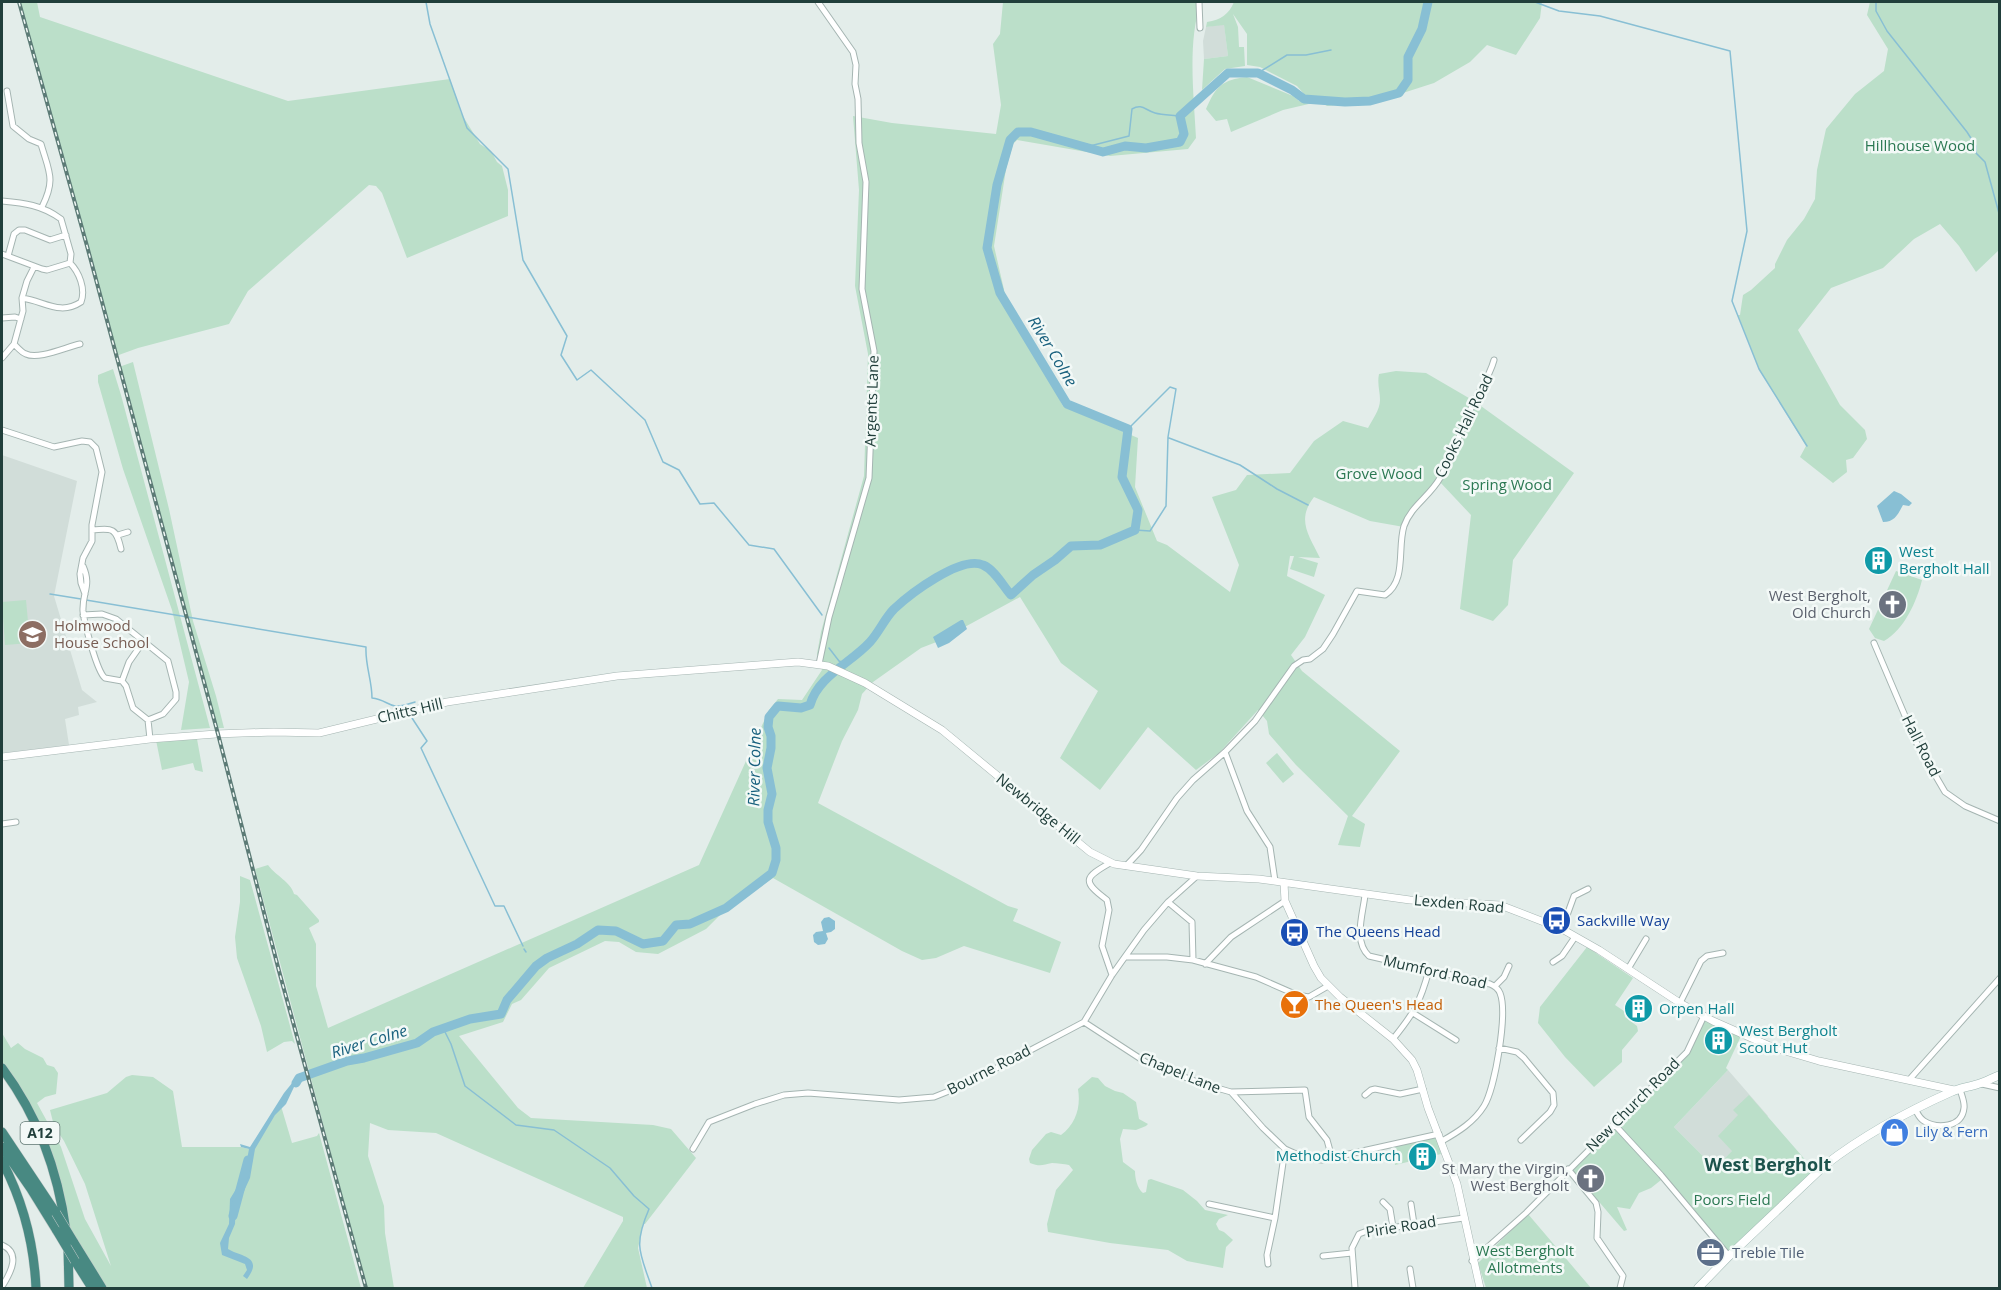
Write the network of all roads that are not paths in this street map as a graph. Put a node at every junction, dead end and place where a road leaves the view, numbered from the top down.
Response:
1 (818, 2) edge
2 (1199, 2) edge
3 (1200, 28) dead end
4 (6, 91) dead end
5 (2, 201) edge
6 (42, 207) junction
7 (66, 235) junction
8 (5, 255) edge
9 (70, 263) junction
10 (34, 267) junction
11 (22, 298) junction
12 (2, 318) edge
13 (21, 320) junction
14 (14, 344) junction
15 (80, 344) dead end
16 (2, 358) edge
17 (1494, 360) dead end
18 (2, 430) edge
19 (92, 530) junction
20 (128, 531) dead end
21 (118, 535) junction
22 (121, 549) dead end
23 (83, 615) junction
24 (143, 642) junction
25 (1874, 643) dead end
26 (819, 664) junction
27 (122, 681) junction
28 (148, 720) junction
29 (150, 739) junction
30 (1225, 752) junction
31 (2, 756) edge
32 (2000, 821) edge
33 (16, 822) dead end
34 (2, 824) edge
35 (1110, 863) junction
36 (1126, 866) junction
37 (1197, 876) junction
38 (1275, 881) junction
39 (1284, 883) junction
40 (1588, 889) dead end
41 (1365, 895) junction
42 (1285, 901) junction
43 (1168, 902) junction
44 (1562, 929) junction
45 (1575, 937) junction
46 (1646, 939) dead end
47 (1722, 953) dead end
48 (1123, 959) junction
49 (1193, 960) junction
50 (1553, 962) dead end
51 (1205, 964) junction
52 (1108, 966) junction
53 (1509, 966) dead end
54 (1628, 969) junction
55 (1429, 970) junction
56 (1112, 975) junction
57 (2000, 978) edge
58 (1328, 986) junction
59 (1495, 986) junction
60 (1680, 1003) junction
61 (1413, 1013) junction
62 (1704, 1016) junction
63 (1084, 1022) junction
64 (1393, 1039) junction
65 (1456, 1040) dead end
66 (1499, 1048) junction
67 (2, 1068) edge
68 (2000, 1075) edge
69 (1909, 1080) junction
70 (1980, 1084) junction
71 (2000, 1088) edge
72 (1423, 1089) junction
73 (1957, 1090) junction
74 (1231, 1092) junction
75 (1365, 1095) dead end
76 (1915, 1109) junction
77 (1614, 1124) junction
78 (2, 1132) edge
79 (1440, 1137) junction
80 (1521, 1140) dead end
81 (2, 1147) edge
82 (693, 1149) dead end
83 (1285, 1149) junction
84 (1332, 1158) junction
85 (2, 1161) edge
86 (1568, 1169) junction
87 (1383, 1202) dead end
88 (1209, 1203) dead end
89 (1411, 1204) dead end
90 (1275, 1218) junction
91 (1464, 1218) junction
92 (1414, 1224) junction
93 (1393, 1227) junction
94 (2, 1245) edge
95 (1352, 1253) junction
96 (1259, 1254) dead end
97 (1267, 1255) junction
98 (1323, 1256) dead end
99 (1729, 1256) junction
100 (1472, 1261) junction
101 (1268, 1264) dead end
102 (1410, 1269) dead end
103 (2, 1284) edge
104 (36, 1288) edge
105 (69, 1288) edge
106 (92, 1288) edge
107 (102, 1288) edge
108 (1355, 1288) edge
109 (1413, 1288) edge
110 (1480, 1288) edge
111 (1620, 1288) edge
112 (1698, 1288) edge

1 - 26 street, Argents Lane
2 - 3 street
4 - 6 street
5 - 6 street
6 - 7 street
7 - 8 street
7 - 9 street
8 - 10 street
9 - 10 street
9 - 11 street
10 - 11 street
11 - 13 street
12 - 13 street
13 - 14 street
14 - 15 street
14 - 16 street
17 - 30 street, Cooks Hall Road
18 - 19 street
19 - 21 street
19 - 23 street
20 - 21 street
21 - 22 street
23 - 24 street
23 - 27 street
24 - 27 street
24 - 28 street
25 - 32 street, Hall Road
26 - 29 street, Chitts Hill
26 - 35 street, Newbridge Hill
27 - 28 street
28 - 29 street
29 - 31 street, Chitts Hill
30 - 36 street, Cooks Hall Road
30 - 38 street
33 - 34 street
35 - 36 street, Newbridge Hill
35 - 52 street
36 - 37 street, Newbridge Hill
37 - 38 street, Newbridge Hill
37 - 43 street
38 - 39 street, Newbridge Hill
39 - 41 street, Lexden Road
39 - 42 street
40 - 44 street
41 - 44 street, Lexden Road
41 - 55 street, Mumford Road
42 - 51 street
42 - 58 street
43 - 48 street
43 - 49 street
44 - 45 street, Lexden Road
45 - 50 street
45 - 54 street, Lexden Road
46 - 54 street
47 - 60 street
48 - 49 street
48 - 52 street
48 - 56 street
49 - 51 street
51 - 58 street
52 - 56 street
53 - 59 street
54 - 60 street, Lexden Road
55 - 59 street, Mumford Road
55 - 61 street
56 - 63 street
57 - 69 street
58 - 64 street
59 - 66 street, Mumford Road
60 - 62 street, Lexden Road
61 - 64 street
61 - 65 street
62 - 69 street, Lexden Road
62 - 77 street, New Church Road
63 - 74 street, Chapel Lane
63 - 82 street, Bourne Road
64 - 72 street
66 - 79 street, Mumford Road
66 - 80 street
67 - 105 highway, A12
68 - 70 main road
69 - 73 street, Lexden Road
70 - 71 street
70 - 73 main road
72 - 75 street
72 - 79 street
73 - 76 main road
73 - 76 street
74 - 83 street, Chapel Lane
74 - 84 street
76 - 99 main road
77 - 86 street, New Church Road
77 - 99 street
78 - 107 highway, A12, bridge
79 - 84 street, Chapel Lane
79 - 91 street
81 - 106 highway, A12, bridge
83 - 84 street, Chapel Lane
83 - 90 street
85 - 104 highway
86 - 100 street, New Church Road
86 - 111 street
87 - 93 street
88 - 90 street
89 - 92 street
90 - 97 street
91 - 92 street, Pirie Road
91 - 100 street
92 - 93 street, Pirie Road
93 - 95 street, Pirie Road
94 - 103 street
95 - 98 street
95 - 108 street, Pirie Road
96 - 97 street
97 - 101 street
99 - 112 main road
100 - 110 street
102 - 109 street

